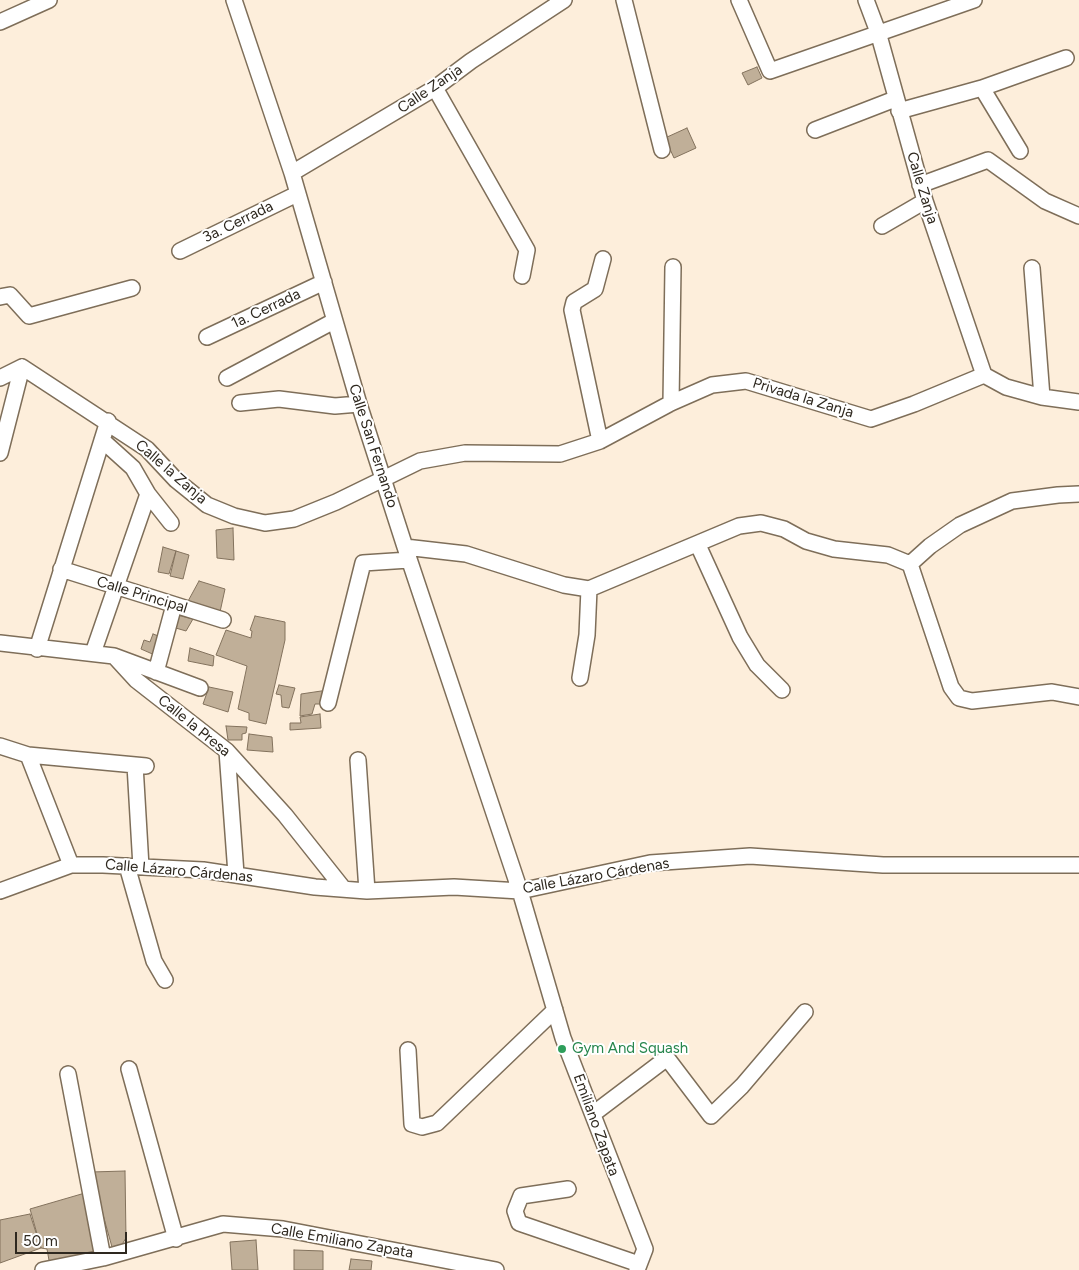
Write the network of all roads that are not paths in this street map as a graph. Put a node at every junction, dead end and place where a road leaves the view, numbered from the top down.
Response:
1 (49, 0) edge
2 (234, 0) edge
3 (564, 0) edge
4 (624, 0) edge
5 (738, 0) edge
6 (866, 0) edge
7 (974, 0) edge
8 (0, 22) edge
9 (878, 32) junction
10 (1066, 58) dead end
11 (436, 88) junction
12 (982, 88) junction
13 (897, 105) junction
14 (815, 130) dead end
15 (662, 150) dead end
16 (1020, 151) dead end
17 (292, 173) junction
18 (920, 185) junction
19 (297, 194) junction
20 (925, 201) junction
21 (1079, 216) edge
22 (882, 226) dead end
23 (180, 251) dead end
24 (603, 259) dead end
25 (673, 266) dead end
26 (1032, 268) dead end
27 (522, 276) dead end
28 (324, 282) junction
29 (132, 288) dead end
30 (0, 297) edge
31 (334, 321) junction
32 (207, 337) dead end
33 (22, 367) junction
34 (984, 375) junction
35 (0, 378) edge
36 (227, 378) dead end
37 (1042, 397) junction
38 (1079, 402) edge
39 (240, 403) dead end
40 (671, 403) junction
41 (359, 404) junction
42 (108, 421) junction
43 (102, 440) junction
44 (600, 441) junction
45 (0, 453) edge
46 (384, 479) junction
47 (148, 494) junction
48 (1079, 494) edge
49 (171, 523) dead end
50 (698, 545) junction
51 (407, 554) junction
52 (910, 564) junction
53 (61, 569) junction
54 (114, 586) junction
55 (589, 589) junction
56 (174, 605) junction
57 (223, 620) dead end
58 (0, 643) edge
59 (36, 649) junction
60 (94, 653) junction
61 (114, 656) junction
62 (156, 672) junction
63 (580, 678) dead end
64 (200, 688) dead end
65 (782, 690) dead end
66 (1079, 697) edge
67 (328, 703) dead end
68 (0, 746) edge
69 (227, 751) junction
70 (28, 756) junction
71 (358, 760) dead end
72 (71, 865) junction
73 (1079, 865) edge
74 (134, 866) junction
75 (236, 874) junction
76 (343, 888) junction
77 (520, 890) junction
78 (0, 891) edge
79 (367, 891) junction
80 (165, 980) dead end
81 (555, 1010) junction
82 (805, 1012) dead end
83 (408, 1050) dead end
84 (129, 1069) dead end
85 (68, 1074) dead end
86 (593, 1114) junction
87 (568, 1189) dead end
88 (176, 1239) junction
89 (103, 1258) junction
90 (638, 1267) edge
91 (43, 1270) edge
92 (496, 1270) edge

1 - 8 street
2 - 17 street, Calle San Fernando
3 - 11 street, Calle Zanja
4 - 15 street
5 - 9 street
6 - 9 street, Calle Zanja
7 - 9 street
9 - 13 street, Calle Zanja
10 - 12 street
11 - 17 street, Calle Zanja
11 - 27 street
12 - 13 street
12 - 16 street
13 - 14 street
13 - 18 street, Calle Zanja
17 - 19 street, Calle San Fernando
18 - 20 street, Calle Zanja
18 - 21 street
19 - 23 street, 3a. Cerrada
19 - 28 street, Calle San Fernando
20 - 22 street
20 - 34 street, Calle Zanja
24 - 44 street
25 - 40 street
26 - 37 street
28 - 31 street, Calle San Fernando
28 - 32 street, 1a. Cerrada
29 - 30 street
31 - 36 street
31 - 41 street, Calle San Fernando
33 - 35 street
33 - 42 street, Calle la Zanja
33 - 45 street
34 - 37 street
34 - 40 street, Privada la Zanja
37 - 38 street
39 - 41 street
40 - 44 street, Privada la Zanja
41 - 46 street, Calle San Fernando
42 - 43 street
42 - 46 street, Calle la Zanja
43 - 47 street
43 - 53 street
44 - 46 street, Privada la Zanja
46 - 51 street, Calle San Fernando
47 - 49 street
47 - 54 street
48 - 52 street
50 - 52 street
50 - 55 street
50 - 65 street
51 - 55 street
51 - 67 street
51 - 77 street, Calle San Fernando
52 - 66 street
53 - 54 street, Calle Principal
53 - 59 street
54 - 56 street, Calle Principal
54 - 60 street
55 - 63 street
56 - 57 street, Calle Principal
56 - 62 street
58 - 59 street
59 - 60 street
60 - 61 street
61 - 62 street
61 - 69 street, Calle la Presa
62 - 64 street
68 - 70 street
69 - 75 street
69 - 76 street, Calle la Presa
70 - 72 street
70 - 74 street
71 - 79 street
72 - 74 street, Calle Lázaro Cárdenas
72 - 78 street, Calle Lázaro Cárdenas
73 - 77 street, Calle Lázaro Cárdenas
74 - 75 street, Calle Lázaro Cárdenas
74 - 80 street
75 - 76 street, Calle Lázaro Cárdenas
76 - 79 street, Calle Lázaro Cárdenas
77 - 79 street, Calle Lázaro Cárdenas
77 - 81 street, Emiliano Zapata
81 - 83 street
81 - 86 street, Emiliano Zapata
82 - 86 street
84 - 88 street
85 - 89 street
86 - 90 street, Emiliano Zapata
87 - 90 street
88 - 89 street, Calle Emiliano Zapata
88 - 92 street, Calle Emiliano Zapata
89 - 91 street, Calle Emiliano Zapata

